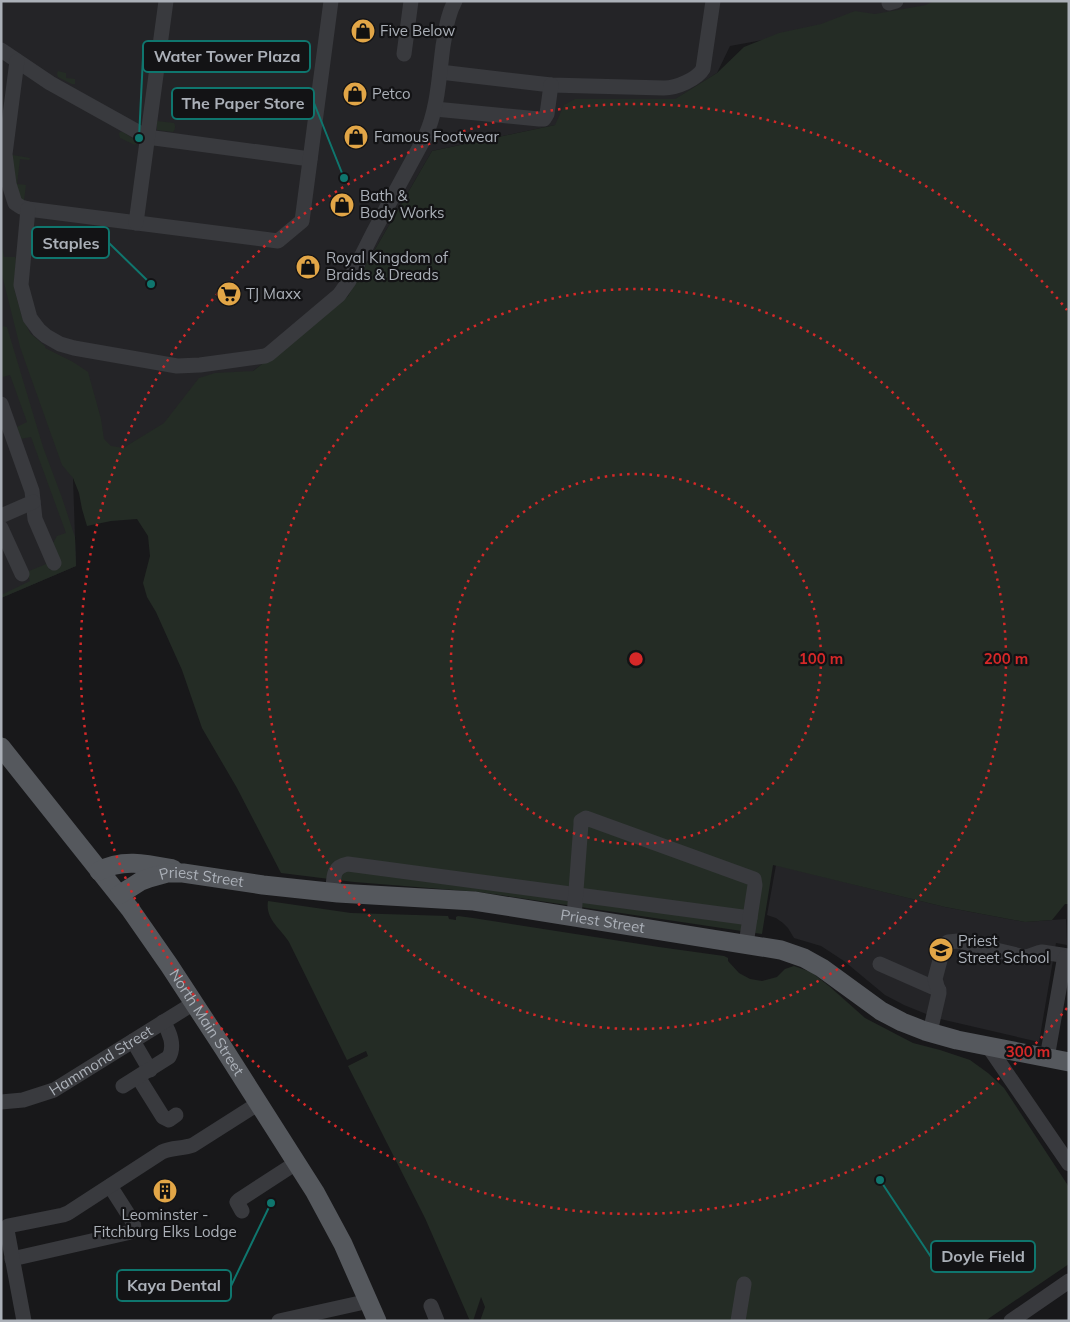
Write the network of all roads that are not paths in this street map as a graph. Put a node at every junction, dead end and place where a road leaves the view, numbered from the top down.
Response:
1 (166, 1) edge
2 (331, 1) edge
3 (411, 1) edge
4 (455, 1) edge
5 (713, 1) edge
6 (1, 50) edge
7 (404, 54) dead end
8 (16, 61) junction
9 (440, 72) junction
10 (551, 85) junction
11 (434, 109) junction
12 (147, 137) junction
13 (310, 159) junction
14 (28, 209) junction
15 (136, 223) junction
16 (1, 404) edge
17 (8, 442) edge
18 (33, 502) junction
19 (2, 516) edge
20 (54, 563) dead end
21 (22, 574) dead end
22 (1, 747) edge
23 (100, 871) junction
24 (183, 872) junction
25 (417, 874) junction
26 (462, 880) junction
27 (518, 887) junction
28 (333, 893) junction
29 (576, 894) junction
30 (119, 895) junction
31 (416, 898) junction
32 (460, 900) junction
33 (514, 908) junction
34 (574, 917) junction
35 (750, 918) junction
36 (746, 944) junction
37 (1068, 956) edge
38 (880, 964) dead end
39 (939, 990) junction
40 (194, 1003) junction
41 (163, 1022) junction
42 (930, 1032) junction
43 (133, 1041) junction
44 (988, 1046) junction
45 (1047, 1058) junction
46 (1069, 1062) edge
47 (144, 1073) junction
48 (123, 1086) dead end
49 (1, 1102) edge
50 (258, 1103) junction
51 (176, 1115) dead end
52 (296, 1163) junction
53 (1069, 1164) edge
54 (110, 1186) junction
55 (242, 1211) dead end
56 (12, 1259) junction
57 (1069, 1282) edge
58 (744, 1284) dead end
59 (369, 1301) junction
60 (431, 1306) dead end
61 (24, 1321) edge
62 (278, 1321) edge
63 (377, 1321) edge
64 (437, 1321) edge
65 (738, 1321) edge
66 (1012, 1321) edge

1 - 12 street
2 - 13 street
3 - 7 street
4 - 9 street
5 - 10 street
6 - 8 street
8 - 12 street
8 - 14 street
9 - 10 street
9 - 11 street
10 - 11 street
11 - 14 street
12 - 13 street
12 - 15 street
13 - 15 street
14 - 15 street
16 - 17 street
17 - 18 street
18 - 19 street
18 - 20 street
19 - 21 street
22 - 23 main road, North Main Street
23 - 24 main road
23 - 30 main road, North Main Street
24 - 28 main road, Priest Street
24 - 30 main road, Priest Street
25 - 26 street
25 - 28 street
25 - 31 street
26 - 27 street
26 - 32 street
27 - 29 street
27 - 33 street
28 - 31 main road, Priest Street
29 - 34 street
29 - 35 street
29 - 35 street
30 - 40 main road, North Main Street
31 - 32 main road, Priest Street
32 - 33 main road, Priest Street
33 - 34 main road, Priest Street
34 - 36 main road, Priest Street
35 - 36 street
36 - 42 main road, Priest Street
37 - 39 street
37 - 45 street
38 - 39 street
39 - 42 street
40 - 41 street, Hammond Street
40 - 50 main road, North Main Street
41 - 43 street, Hammond Street
41 - 47 street
42 - 44 main road, Priest Street
43 - 47 street
43 - 49 street, Hammond Street
44 - 45 main road, Priest Street
44 - 53 street
45 - 46 main road, Priest Street
47 - 48 street
47 - 51 street
50 - 52 main road, North Main Street
50 - 54 street
52 - 55 street
52 - 59 main road, North Main Street
54 - 56 street
54 - 56 street
56 - 61 street
57 - 66 street
58 - 65 street
59 - 62 street
59 - 63 main road, North Main Street
60 - 64 street

